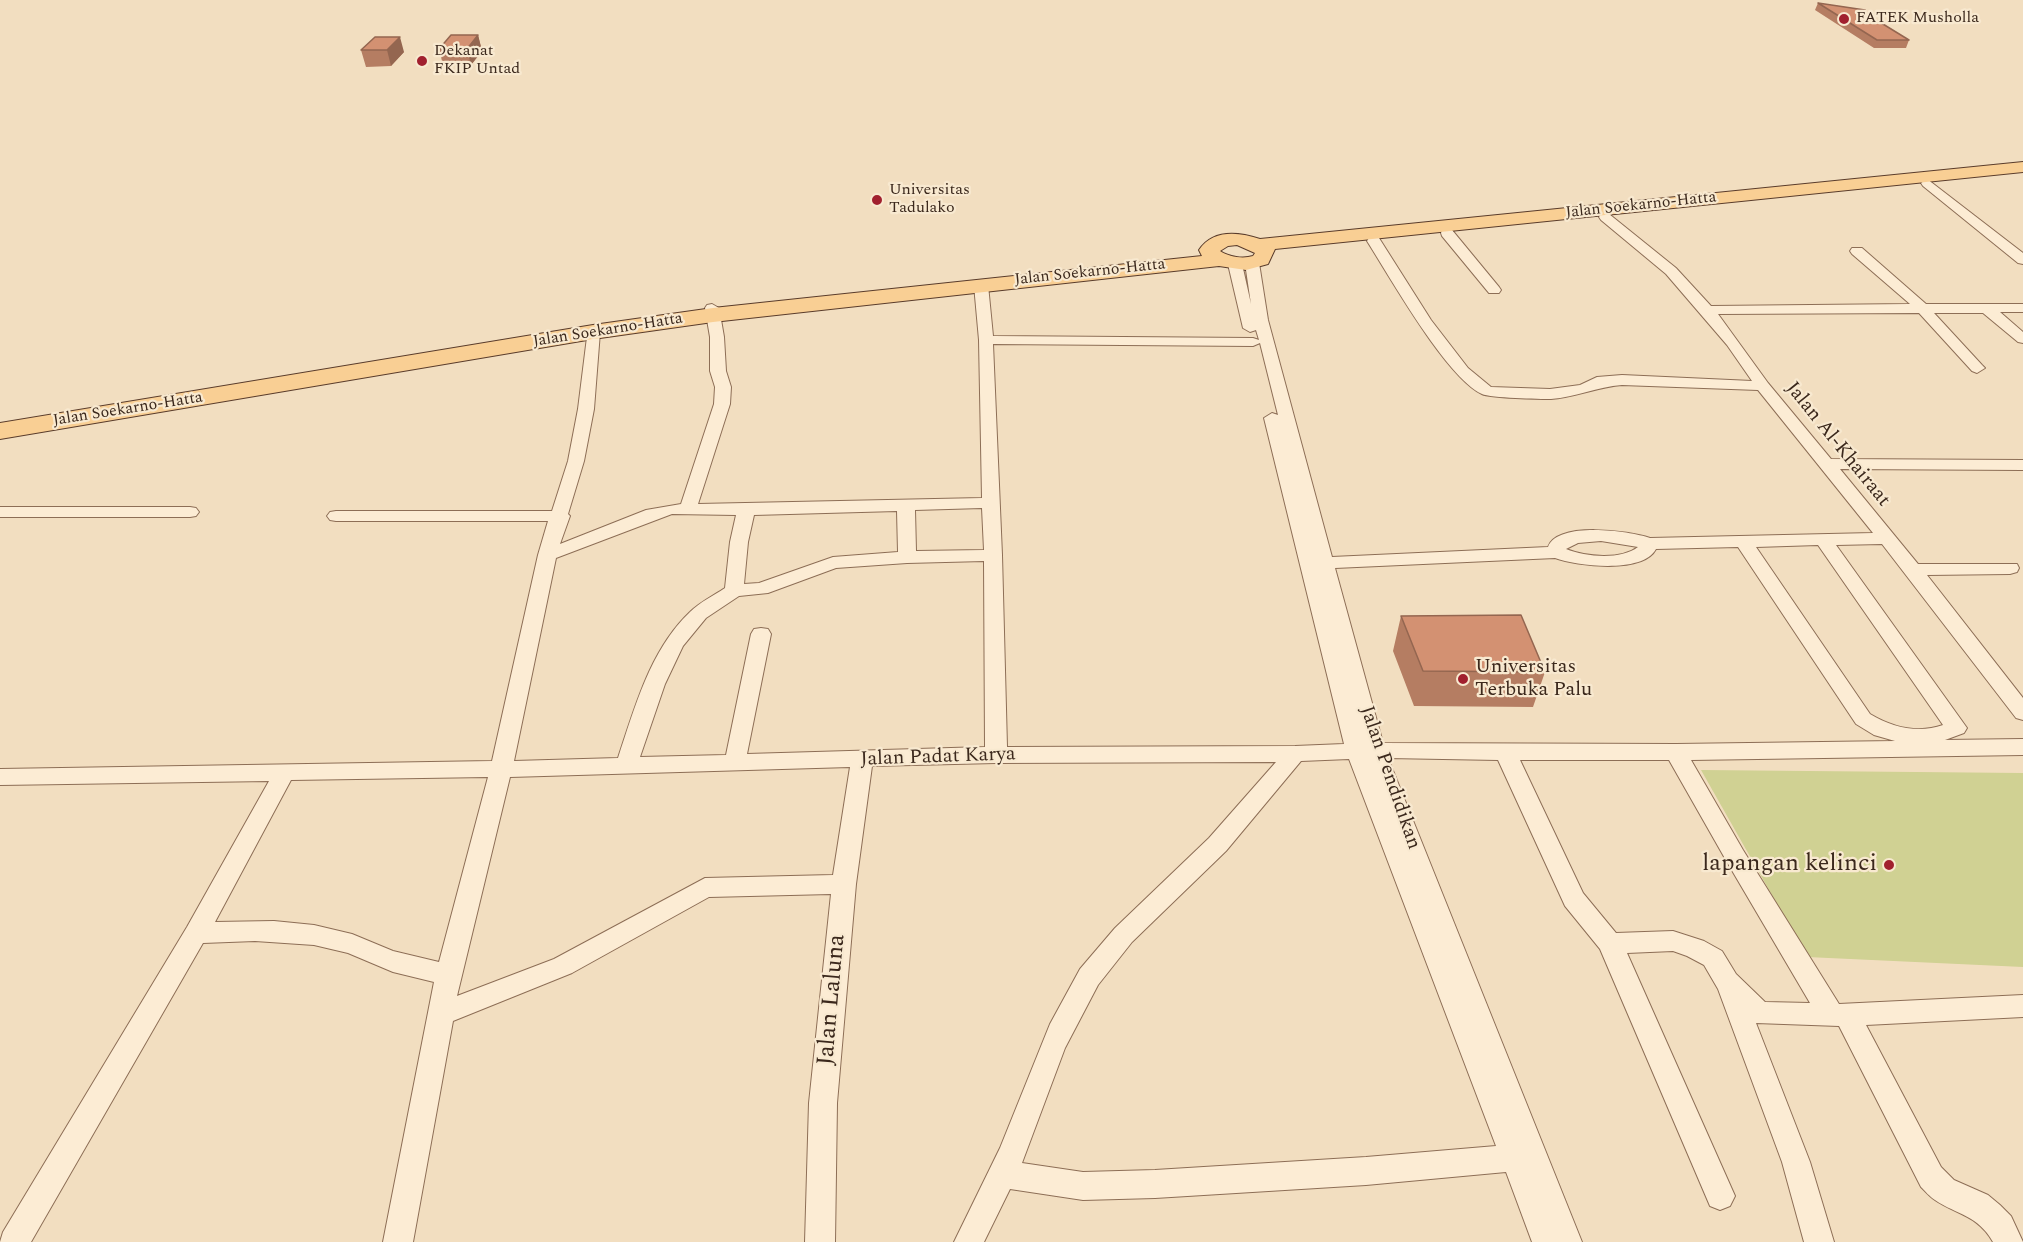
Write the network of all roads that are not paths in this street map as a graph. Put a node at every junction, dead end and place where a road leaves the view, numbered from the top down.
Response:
1 (2023, 167) edge
2 (2023, 173) edge
3 (1927, 183) junction
4 (1605, 217) junction
5 (1447, 232) junction
6 (1988, 233) junction
7 (2016, 239) dead end
8 (1374, 241) junction
9 (1857, 251) dead end
10 (1240, 255) junction
11 (2023, 260) edge
12 (981, 285) junction
13 (1494, 290) dead end
14 (1922, 308) junction
15 (2023, 308) edge
16 (1987, 309) junction
17 (1707, 310) junction
18 (712, 312) junction
19 (593, 332) junction
20 (2023, 339) edge
21 (986, 340) junction
22 (1253, 342) junction
23 (1977, 368) dead end
24 (1763, 386) junction
25 (0, 422) edge
26 (0, 431) edge
27 (1826, 464) junction
28 (2023, 465) edge
29 (990, 503) junction
30 (906, 506) junction
31 (687, 509) junction
32 (746, 510) junction
33 (0, 512) edge
34 (190, 512) dead end
35 (336, 516) dead end
36 (561, 516) junction
37 (1886, 538) junction
38 (1743, 541) junction
39 (1824, 541) junction
40 (547, 555) junction
41 (993, 555) junction
42 (907, 557) junction
43 (1323, 563) junction
44 (2010, 568) dead end
45 (1913, 570) junction
46 (734, 590) junction
47 (761, 634) dead end
48 (2023, 712) edge
49 (2023, 747) edge
50 (1366, 751) junction
51 (1505, 752) junction
52 (1676, 752) junction
53 (1295, 754) junction
54 (996, 755) junction
55 (862, 760) junction
56 (735, 762) junction
57 (627, 764) junction
58 (501, 769) junction
59 (284, 774) junction
60 (0, 777) edge
61 (844, 884) junction
62 (196, 934) junction
63 (1610, 943) junction
64 (448, 975) junction
65 (1727, 982) junction
66 (2023, 1006) edge
67 (441, 1014) junction
68 (1839, 1015) junction
69 (1514, 1158) junction
70 (1003, 1174) junction
71 (1720, 1196) dead end
72 (14, 1242) edge
73 (398, 1242) edge
74 (820, 1242) edge
75 (969, 1242) edge
76 (1547, 1242) edge
77 (1567, 1242) edge
78 (1819, 1242) edge
79 (2009, 1242) edge

1 - 10 main road, Jalan Soekarno-Hatta
2 - 3 main road, Jalan Soekarno-Hatta
3 - 4 main road, Jalan Soekarno-Hatta
3 - 6 street
4 - 5 main road, Jalan Soekarno-Hatta
4 - 17 street, Jalan Al-Khairaat
5 - 8 main road, Jalan Soekarno-Hatta
5 - 13 street
6 - 7 street
6 - 11 street
8 - 10 main road, Jalan Soekarno-Hatta
8 - 24 street
9 - 14 street
10 - 12 main road, Jalan Soekarno-Hatta
10 - 18 main road, Jalan Soekarno-Hatta
10 - 22 street, Jalan Pendidikan
10 - 43 street, Jalan Pendidikan
12 - 18 main road, Jalan Soekarno-Hatta
12 - 21 street
14 - 16 street
14 - 17 street
14 - 23 street
15 - 16 street
16 - 20 street
17 - 24 street, Jalan Al-Khairaat
18 - 19 main road, Jalan Soekarno-Hatta
18 - 25 main road, Jalan Soekarno-Hatta
18 - 31 street
19 - 26 main road, Jalan Soekarno-Hatta
19 - 36 street
21 - 22 street
21 - 29 street
22 - 50 street, Jalan Pendidikan
24 - 27 street, Jalan Al-Khairaat
27 - 28 street
27 - 37 street, Jalan Al-Khairaat
29 - 30 street
29 - 41 street
30 - 32 street
30 - 42 street
31 - 32 street
31 - 40 street
32 - 46 street
33 - 34 street
35 - 36 street
36 - 40 street
37 - 39 street
37 - 45 street, Jalan Al-Khairaat
38 - 39 street
38 - 39 street
38 - 43 street
40 - 58 street
41 - 42 street
41 - 54 street
42 - 46 street
43 - 50 street, Jalan Pendidikan
44 - 45 street
45 - 48 street, Jalan Al-Khairaat
46 - 57 street
47 - 56 street
49 - 52 street, Jalan Padat Karya
50 - 51 street, Jalan Padat Karya
50 - 53 street, Jalan Padat Karya
50 - 69 street, Jalan Pendidikan
50 - 77 street, Jalan Pendidikan
51 - 52 street, Jalan Padat Karya
51 - 63 street
52 - 68 street
53 - 54 street, Jalan Padat Karya
53 - 70 street
54 - 55 street, Jalan Padat Karya
55 - 56 street, Jalan Padat Karya
55 - 61 street, Jalan Laluna
56 - 57 street, Jalan Padat Karya
57 - 58 street, Jalan Padat Karya
58 - 59 street, Jalan Padat Karya
58 - 64 street
59 - 60 street, Jalan Padat Karya
59 - 62 street
61 - 67 street
61 - 74 street, Jalan Laluna
62 - 64 street
62 - 72 street
63 - 65 street
63 - 71 street
64 - 67 street
65 - 68 street
65 - 78 street
66 - 68 street
67 - 73 street
68 - 79 street
69 - 70 street
69 - 76 street, Jalan Pendidikan
70 - 75 street

